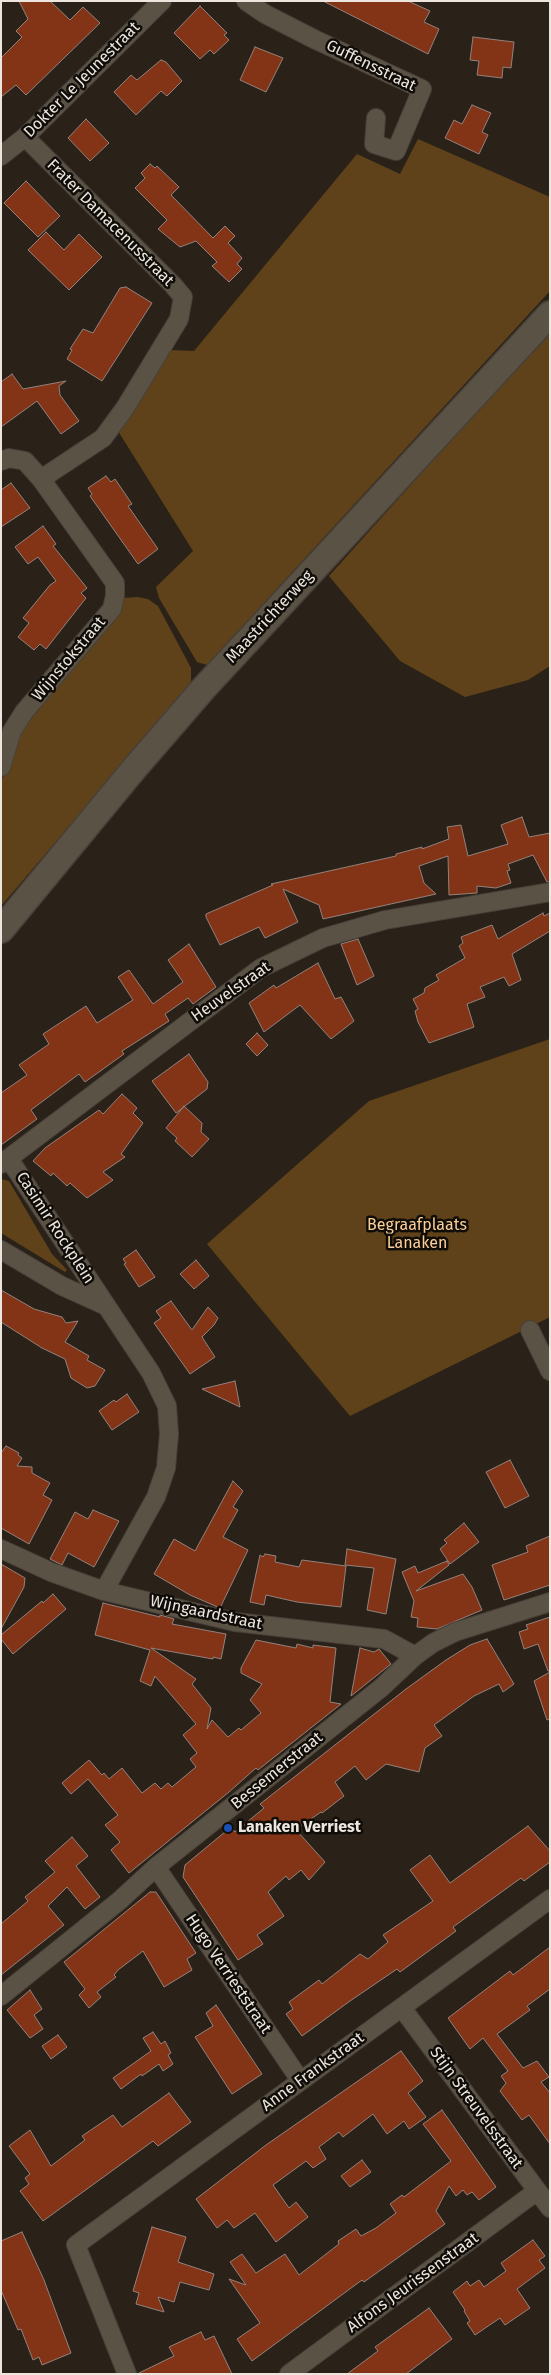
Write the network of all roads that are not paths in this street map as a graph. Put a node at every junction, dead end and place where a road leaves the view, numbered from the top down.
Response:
1 (162, 1) edge
2 (246, 1) edge
3 (376, 118) dead end
4 (25, 138) junction
5 (1, 156) edge
6 (550, 314) edge
7 (1, 461) edge
8 (42, 479) junction
9 (1, 766) edge
10 (550, 892) edge
11 (1, 930) edge
12 (5, 1162) edge
13 (1, 1250) edge
14 (104, 1305) junction
15 (530, 1330) dead end
16 (550, 1370) edge
17 (1, 1549) edge
18 (104, 1591) junction
19 (550, 1602) edge
20 (415, 1656) junction
21 (156, 1867) junction
22 (550, 1899) edge
23 (1, 1996) edge
24 (402, 2008) junction
25 (300, 2080) junction
26 (537, 2191) junction
27 (550, 2208) edge
28 (127, 2374) edge
29 (289, 2374) edge

1 - 4 street, Dokter Le Jeunestraat
2 - 3 street, Guffensstraat
4 - 5 street, Dokter Le Jeunestraat
4 - 8 street, Frater Damacenusstraat
6 - 11 main road, Maastrichterweg
7 - 8 street
8 - 9 street, Wijnstokstraat
10 - 12 street, Heuvelstraat
12 - 14 street, Casimir Rockplein
13 - 14 street, Casimir Rockplein
14 - 18 street, Casimir Rockplein
15 - 16 street
17 - 18 street, Wijngaardstraat
18 - 20 street, Wijngaardstraat
19 - 20 street, Bessemerstraat
20 - 21 street, Bessemerstraat
21 - 23 street, Bessemerstraat
21 - 25 street, Hugo Verrieststraat
22 - 24 street, Anne Frankstraat
24 - 25 street, Anne Frankstraat
24 - 26 street, Stijn Streuvelsstraat
25 - 28 street, Anne Frankstraat
26 - 27 street, Stijn Streuvelsstraat
26 - 29 street, Alfons Jeurissenstraat

